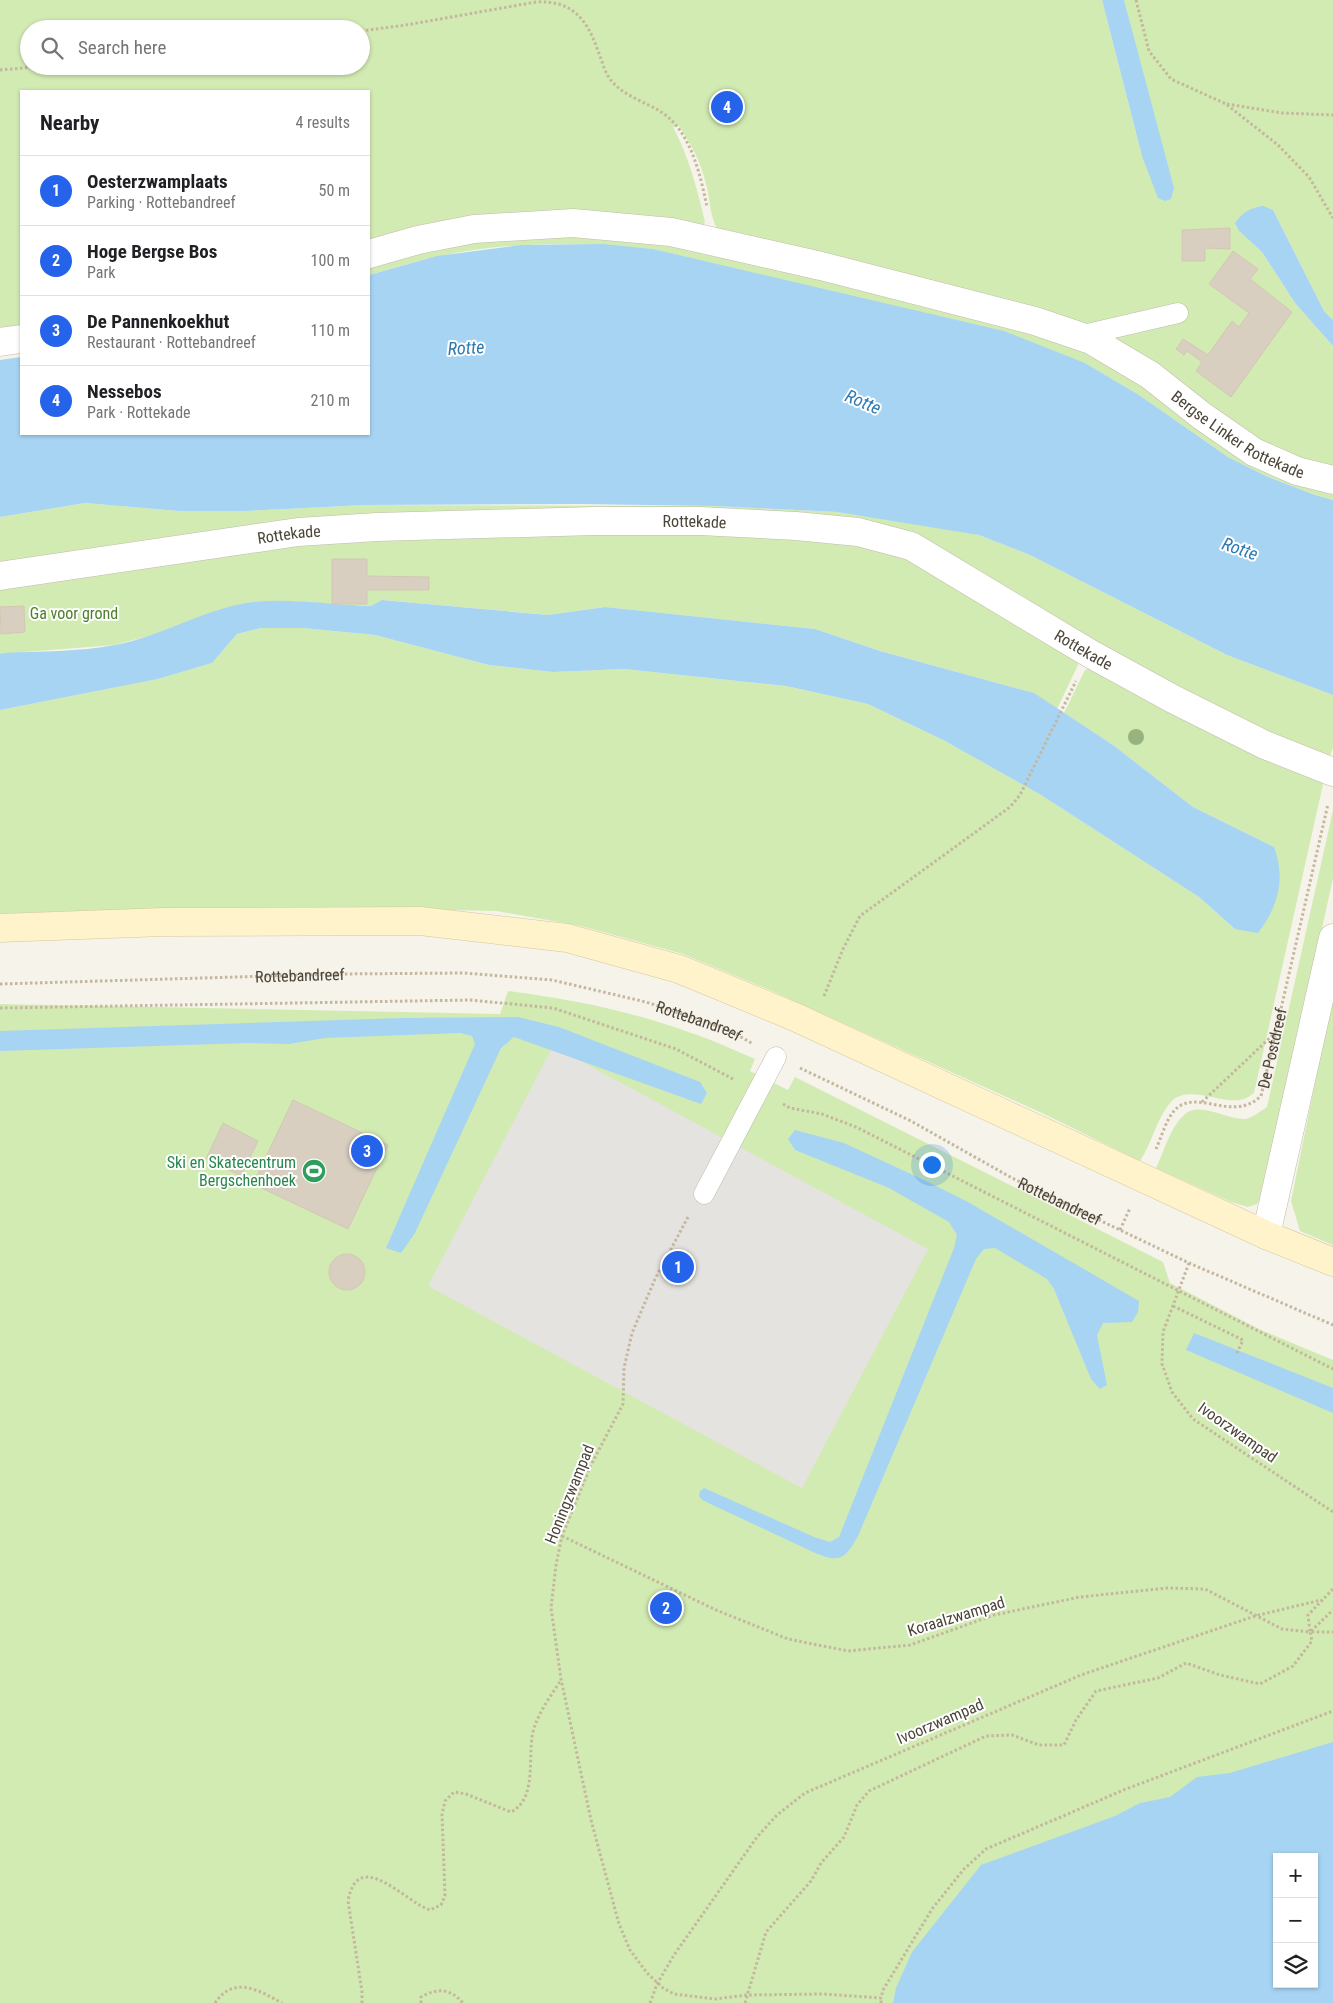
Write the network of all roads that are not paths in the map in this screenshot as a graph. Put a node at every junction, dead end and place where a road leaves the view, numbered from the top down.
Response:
1 (370, 254) edge
2 (1178, 313) dead end
3 (1080, 336) junction
4 (20, 339) edge
5 (0, 342) edge
6 (1333, 480) edge
7 (0, 576) edge
8 (1333, 772) edge
9 (0, 928) edge
10 (1333, 938) edge
11 (776, 1057) road end
12 (704, 1194) road end
13 (1266, 1235) junction
14 (1333, 1262) edge

1 - 3 street
2 - 3 lane
3 - 6 street, Bergse Linker Rottekade
4 - 5 street
7 - 8 street, Rottekade
9 - 13 street
10 - 13 street
11 - 12 lane
13 - 14 street

